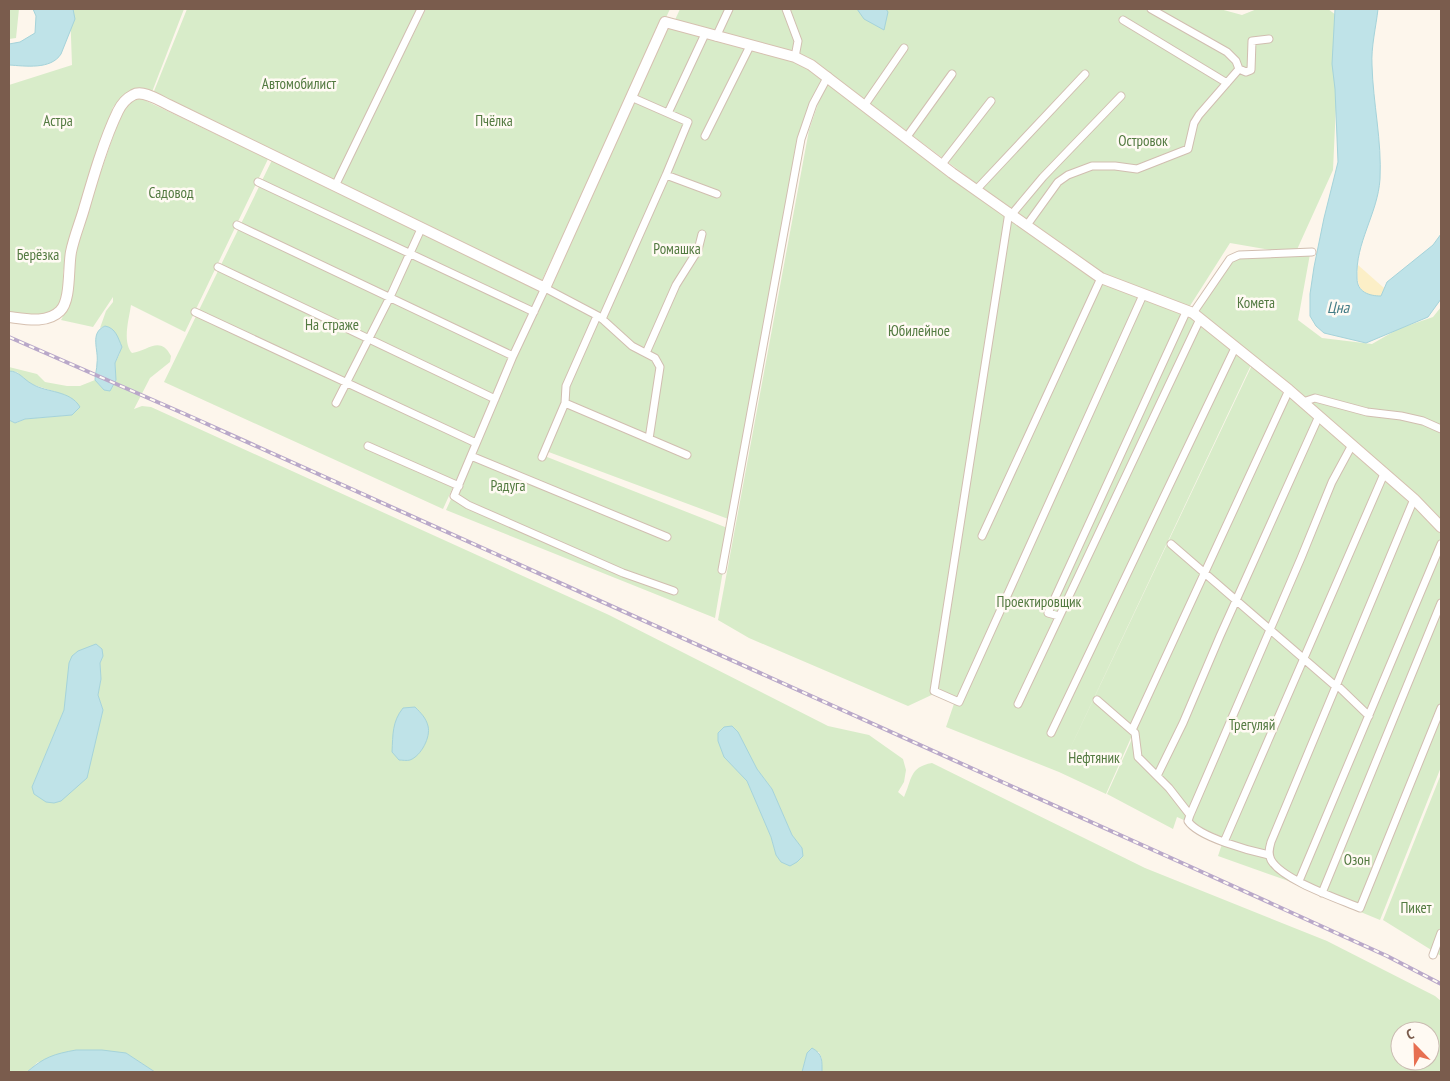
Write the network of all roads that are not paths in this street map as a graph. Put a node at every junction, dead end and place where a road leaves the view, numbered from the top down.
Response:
1 (421, 9) edge
2 (729, 9) edge
3 (786, 9) edge
4 (1151, 9) edge
5 (1123, 20) dead end
6 (706, 34) junction
7 (716, 37) junction
8 (1269, 40) dead end
9 (750, 46) junction
10 (904, 48) dead end
11 (795, 57) junction
12 (1239, 69) junction
13 (952, 74) dead end
14 (1085, 74) dead end
15 (828, 76) junction
16 (1227, 83) junction
17 (1121, 96) dead end
18 (631, 97) junction
19 (991, 101) dead end
20 (864, 106) junction
21 (668, 113) junction
22 (705, 136) dead end
23 (906, 138) junction
24 (942, 164) junction
25 (666, 175) junction
26 (258, 182) dead end
27 (335, 186) junction
28 (976, 190) junction
29 (717, 194) dead end
30 (1010, 213) junction
31 (237, 225) dead end
32 (1027, 225) junction
33 (421, 229) junction
34 (702, 234) dead end
35 (1312, 252) dead end
36 (410, 255) junction
37 (218, 267) dead end
38 (1102, 278) junction
39 (545, 288) junction
40 (1144, 295) junction
41 (390, 297) junction
42 (196, 312) dead end
43 (534, 312) junction
44 (1193, 314) junction
45 (9, 317) edge
46 (599, 317) junction
47 (368, 339) junction
48 (1235, 348) junction
49 (646, 353) junction
50 (513, 356) junction
51 (347, 383) junction
52 (1289, 390) junction
53 (495, 399) junction
54 (1303, 402) junction
55 (336, 403) dead end
56 (566, 403) junction
57 (1319, 416) junction
58 (1441, 429) edge
59 (649, 439) junction
60 (476, 443) junction
61 (1352, 445) junction
62 (368, 446) dead end
63 (687, 455) dead end
64 (471, 456) junction
65 (542, 457) dead end
66 (1384, 474) junction
67 (459, 486) junction
68 (1414, 499) junction
69 (1441, 527) edge
70 (982, 536) dead end
71 (667, 537) dead end
72 (1171, 544) dead end
73 (1441, 544) edge
74 (722, 570) dead end
75 (1204, 572) junction
76 (674, 591) dead end
77 (1236, 601) junction
78 (1441, 603) edge
79 (1059, 616) junction
80 (1270, 629) junction
81 (1304, 658) junction
82 (1337, 686) junction
83 (1097, 700) dead end
84 (1018, 704) dead end
85 (1441, 708) edge
86 (1369, 716) junction
87 (1132, 730) junction
88 (1051, 733) dead end
89 (1157, 776) junction
90 (1190, 815) junction
91 (1224, 842) junction
92 (1269, 855) junction
93 (1299, 881) junction
94 (1322, 893) junction
95 (1441, 933) edge
96 (1433, 954) dead end

1 - 27 street
2 - 7 street
3 - 11 street
4 - 12 street
5 - 16 street
6 - 7 street
6 - 18 street
6 - 21 street
7 - 9 street
8 - 12 street
9 - 11 street
9 - 22 street
10 - 20 street
11 - 15 street
12 - 16 street
13 - 23 street
14 - 28 street
15 - 20 street
15 - 74 street
16 - 32 street
17 - 30 street
18 - 21 street
18 - 39 street
19 - 24 street
20 - 23 street
21 - 25 street
23 - 24 street
24 - 28 street
25 - 29 street
25 - 46 street
26 - 36 street
27 - 33 street
27 - 45 street
28 - 30 street
30 - 32 street
30 - 40 street
31 - 41 street
32 - 38 street
33 - 36 street
33 - 39 street
34 - 49 street
35 - 44 street
36 - 41 street
36 - 43 street
37 - 47 street
38 - 40 street
38 - 70 street
39 - 43 street
39 - 46 street
40 - 44 street
41 - 47 street
41 - 50 street
42 - 51 street
43 - 50 street
44 - 48 street
44 - 79 street
44 - 79 street
46 - 49 street
46 - 56 street
47 - 51 street
47 - 53 street
48 - 52 street
48 - 88 street
49 - 59 street
50 - 53 street
51 - 55 street
51 - 60 street
52 - 54 street
52 - 75 street
53 - 60 street
54 - 57 street
54 - 58 street
56 - 59 street
56 - 65 street
57 - 61 street
57 - 77 street
59 - 63 street
60 - 64 street
61 - 66 street
61 - 80 street
62 - 67 street
64 - 67 street
64 - 71 street
66 - 68 street
66 - 81 street
67 - 76 street
68 - 69 street
68 - 82 street
72 - 75 street
73 - 86 street
75 - 77 street
75 - 87 street
77 - 80 street
77 - 89 street
78 - 94 street
79 - 84 street
80 - 81 street
80 - 90 street
81 - 82 street
81 - 91 street
82 - 86 street
82 - 92 street
83 - 87 street
85 - 94 street
86 - 93 street
87 - 89 street
89 - 90 street
90 - 91 street
91 - 92 street
92 - 93 street
93 - 94 street
95 - 96 street

